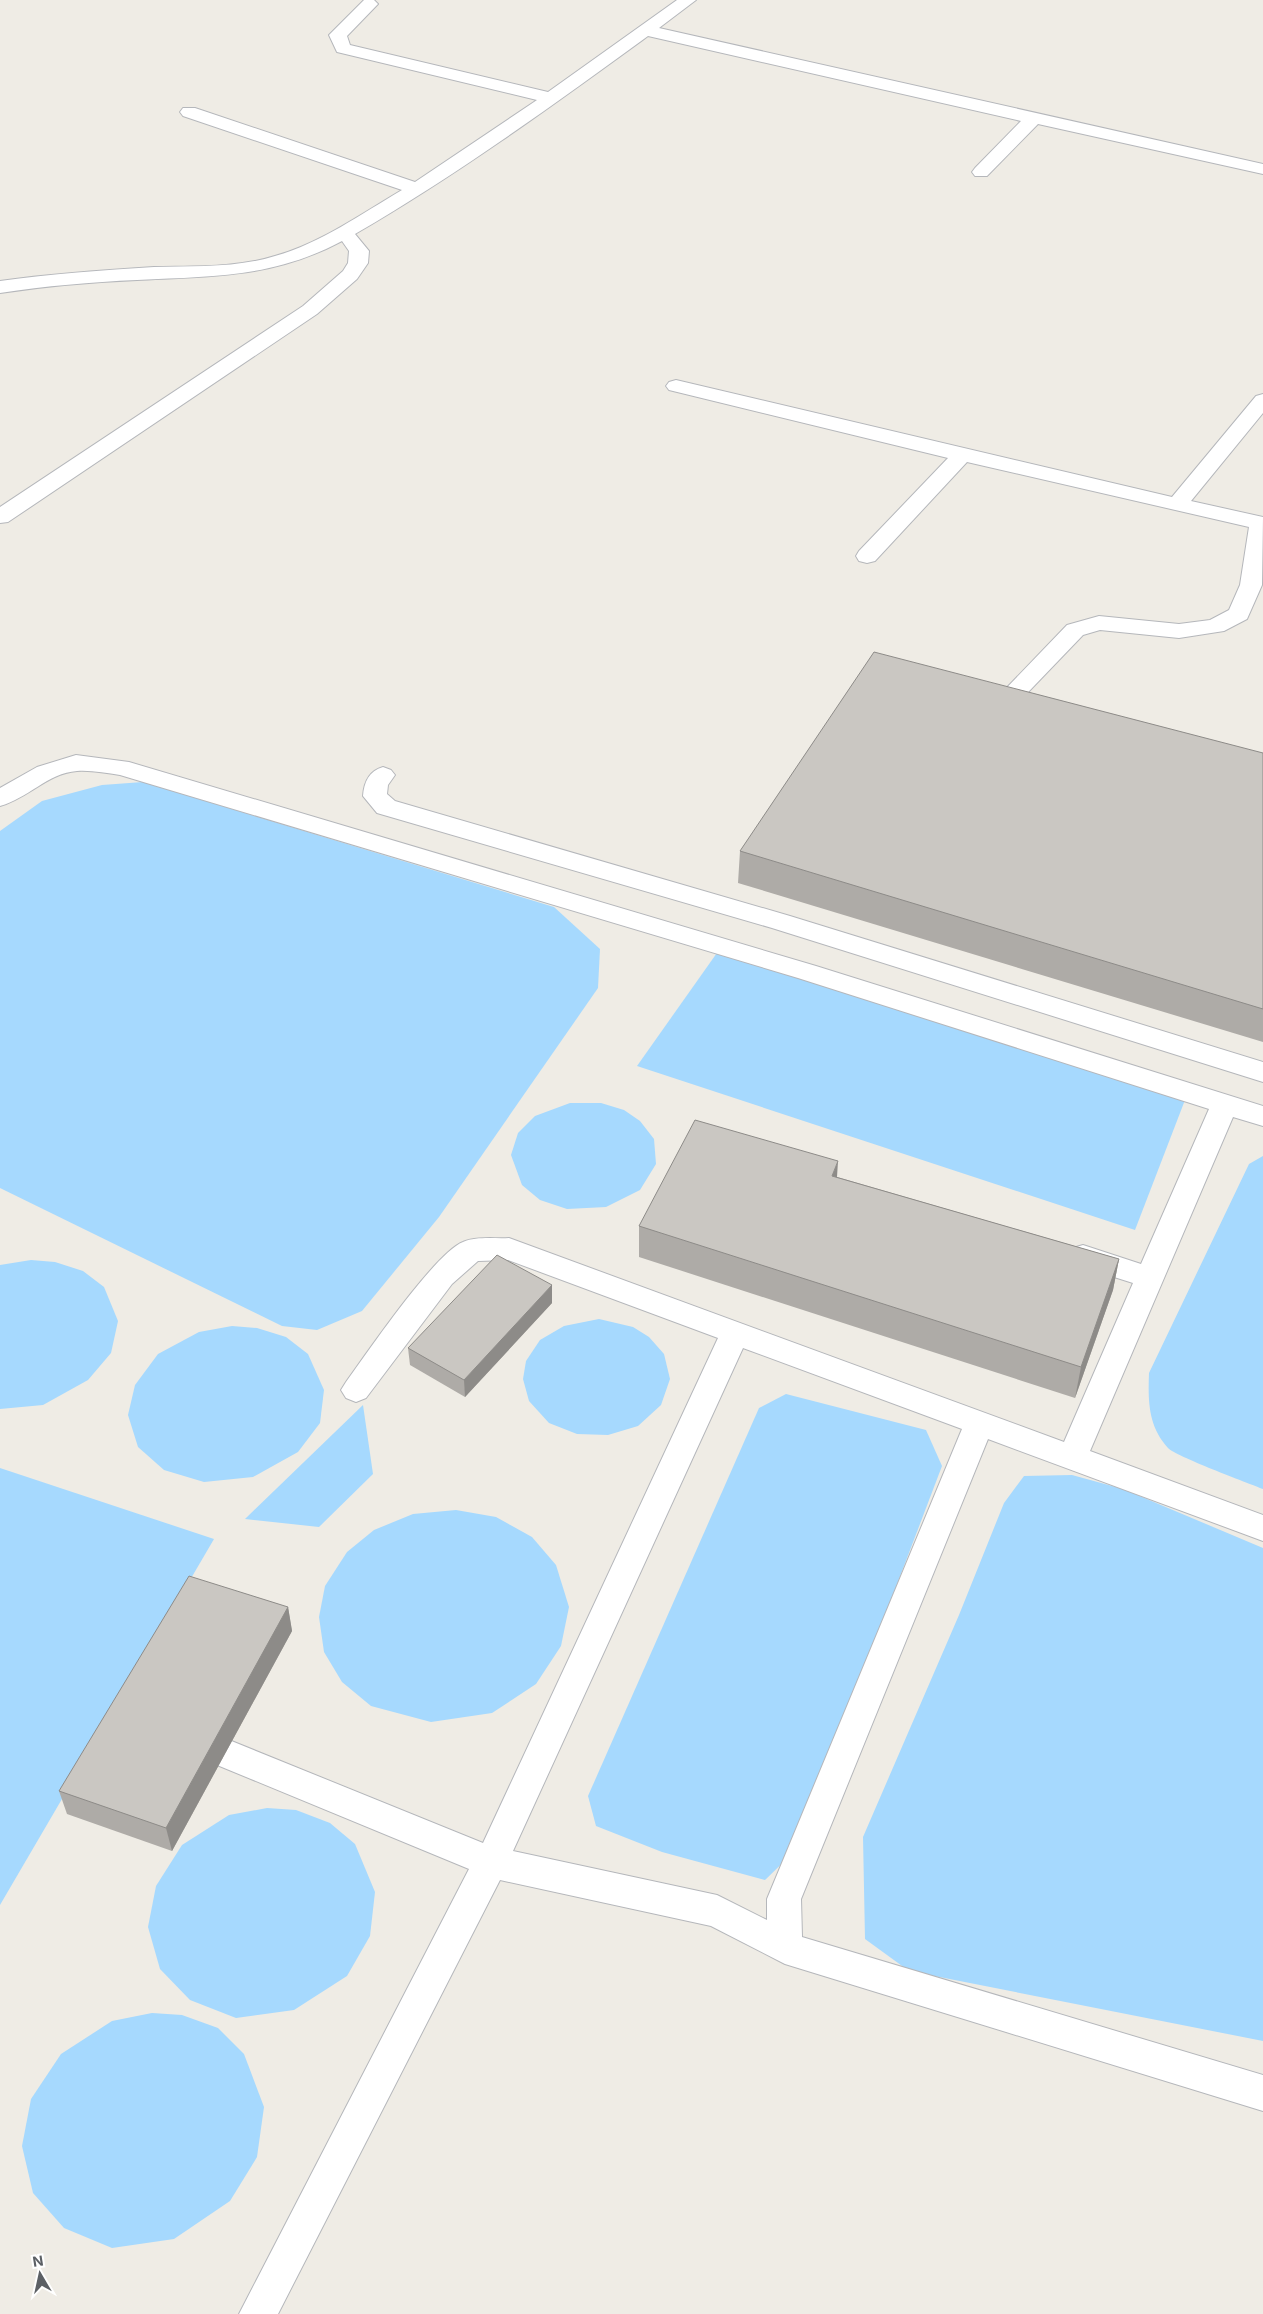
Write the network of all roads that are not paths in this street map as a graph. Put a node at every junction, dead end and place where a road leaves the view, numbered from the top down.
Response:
1 (688, 0) edge
2 (370, 4) dead end
3 (644, 30) junction
4 (551, 98) junction
5 (189, 112) dead end
6 (1035, 117) junction
7 (1263, 169) edge
8 (981, 172) dead end
9 (418, 189) junction
10 (345, 232) junction
11 (0, 287) edge
12 (676, 386) dead end
13 (1263, 400) edge
14 (962, 454) junction
15 (1178, 504) junction
16 (0, 517) edge
17 (1262, 524) edge
18 (867, 556) dead end
19 (1002, 706) edge
20 (383, 775) dead end
21 (0, 798) edge
22 (1263, 1072) edge
23 (1225, 1104) junction
24 (1263, 1116) edge
25 (1058, 1248) edge
26 (1151, 1278) junction
27 (735, 1333) junction
28 (356, 1390) dead end
29 (979, 1423) junction
30 (1072, 1458) junction
31 (1263, 1528) edge
32 (229, 1756) dead end
33 (491, 1862) junction
34 (785, 1948) junction
35 (1263, 2093) edge
36 (258, 2314) edge

1 - 3 street
2 - 4 street
3 - 4 street
3 - 6 street
4 - 9 street
5 - 9 street
6 - 7 street
6 - 8 street
9 - 10 street
10 - 11 street
10 - 16 street
12 - 14 street
13 - 15 street
14 - 15 street
14 - 18 street
15 - 17 street
17 - 19 street
20 - 22 street
21 - 23 street
23 - 24 street
23 - 26 street
25 - 26 street
26 - 30 street
27 - 28 street
27 - 29 street
27 - 33 street
29 - 30 street
29 - 34 street
30 - 31 street
32 - 33 street
33 - 34 street
33 - 36 street
34 - 35 street

